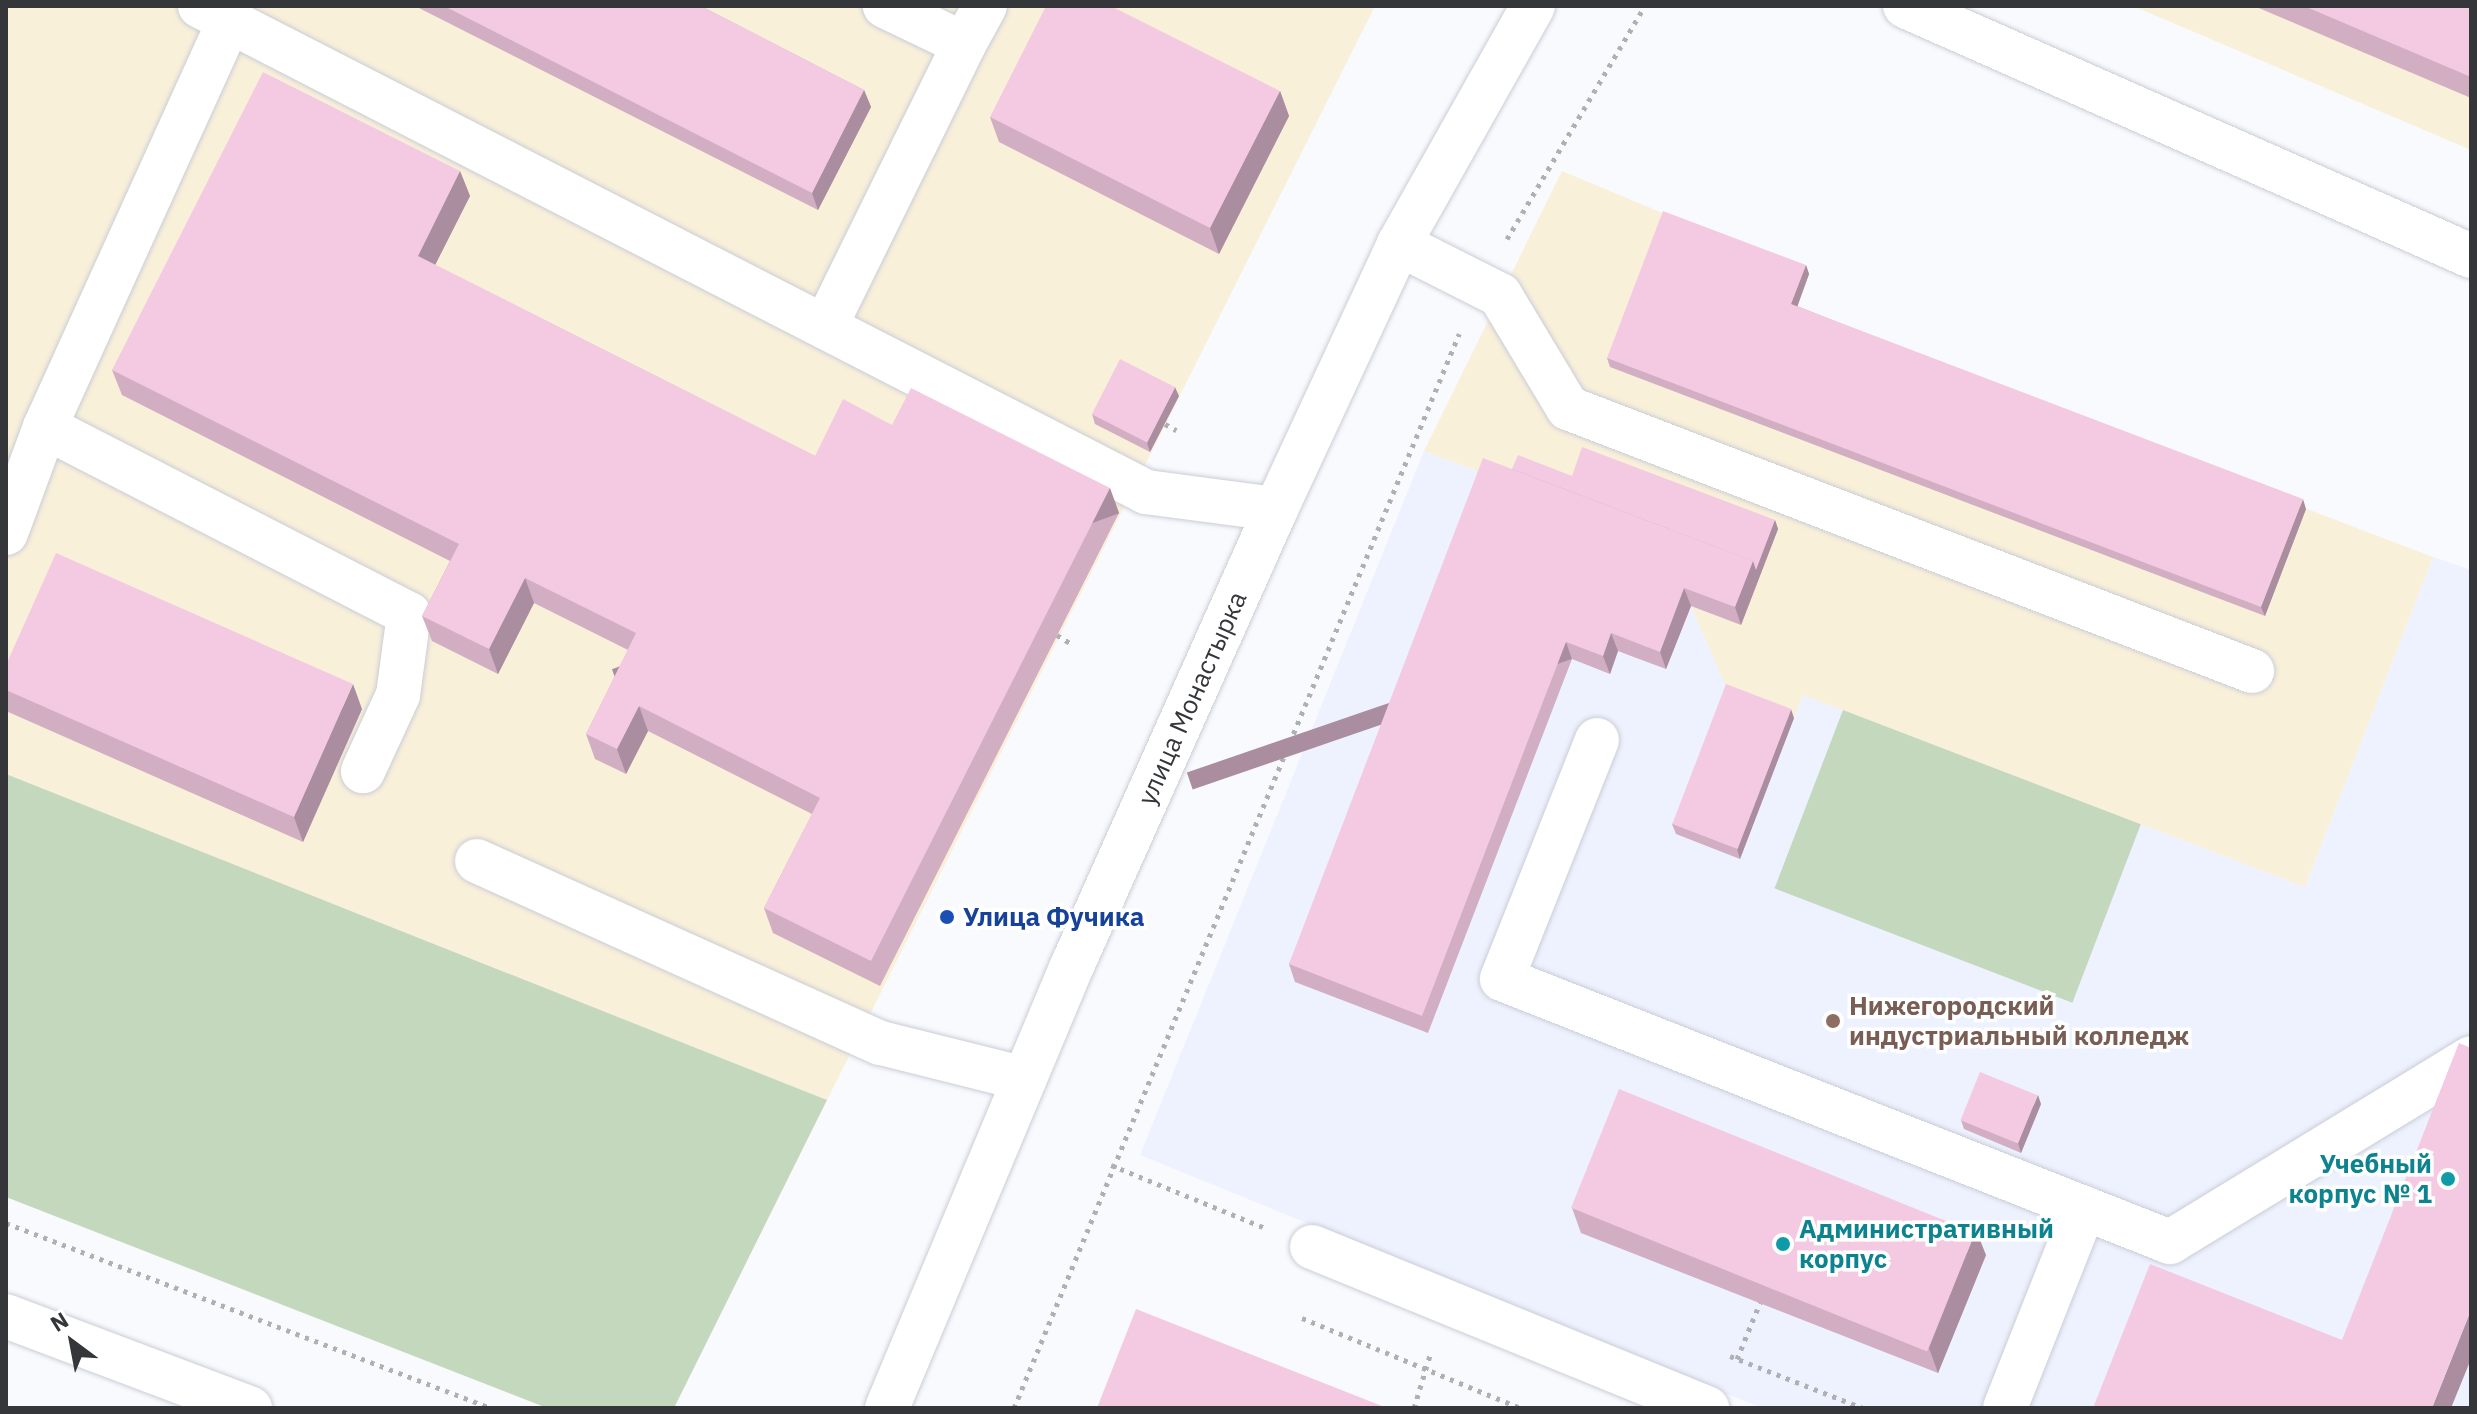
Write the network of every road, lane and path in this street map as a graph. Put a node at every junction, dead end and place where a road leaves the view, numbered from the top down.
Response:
1 (885, 6) edge
2 (985, 6) edge
3 (1533, 6) edge
4 (1645, 6) edge
5 (1905, 6) edge
6 (214, 14) edge
7 (964, 44) junction
8 (1399, 244) junction
9 (2471, 256) edge
10 (1480, 284) junction
11 (825, 327) junction
12 (1165, 424) edge
13 (45, 427) junction
14 (1176, 430) dead end
15 (1276, 509) junction
16 (6, 533) edge
17 (1057, 635) edge
18 (1070, 643) dead end
19 (2252, 671) dead end
20 (1597, 740) dead end
21 (363, 771) dead end
22 (477, 861) dead end
23 (2471, 1058) edge
24 (1025, 1079) junction
25 (1111, 1165) junction
26 (2084, 1208) junction
27 (6, 1223) edge
28 (1312, 1247) joint
29 (1760, 1303) edge
30 (6, 1316) edge
31 (1302, 1318) dead end
32 (1733, 1370) dead end
33 (250, 1408) edge
34 (491, 1408) edge
35 (887, 1408) edge
36 (1014, 1408) edge
37 (1520, 1408) edge
38 (1707, 1408) edge
39 (2005, 1408) edge

1 - 7 street
2 - 7 street
3 - 8 street, улица Монастырка
4 - 10 path
5 - 9 street
6 - 11 street
6 - 13 street
7 - 11 street
8 - 10 street
8 - 15 street, улица Монастырка
10 - 19 street
10 - 25 path
11 - 15 street
12 - 14 path
13 - 16 street
13 - 21 street
15 - 24 street, улица Монастырка
17 - 18 path
20 - 26 street
22 - 24 street
23 - 26 street
24 - 35 street, улица Монастырка
25 - 28 path
25 - 36 path
26 - 39 street
27 - 34 path
28 - 38 street
29 - 32 path
30 - 33 street
31 - 37 path

